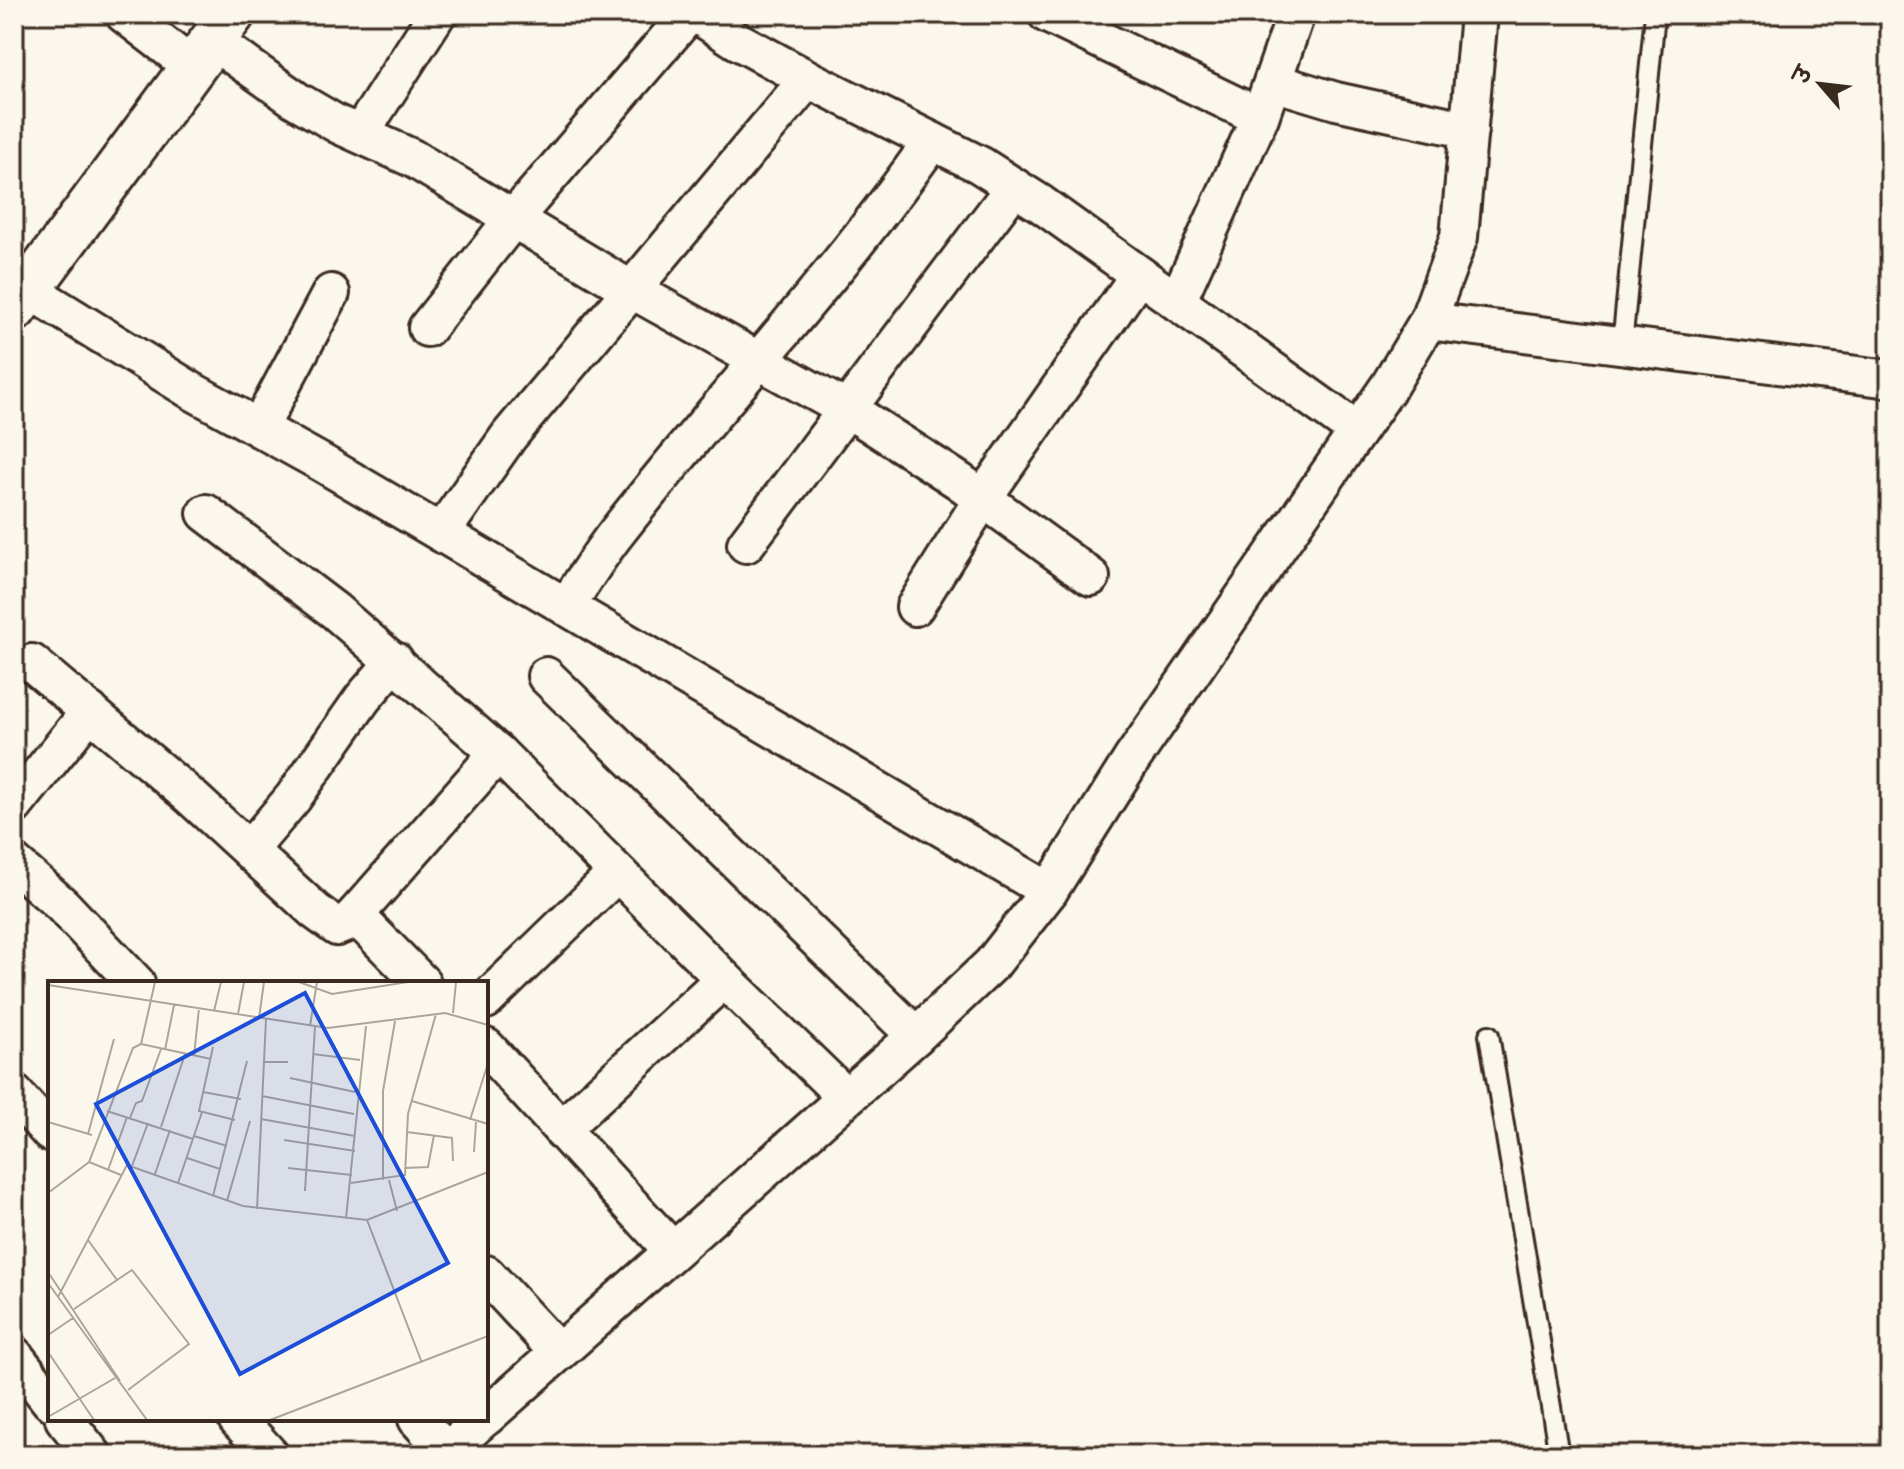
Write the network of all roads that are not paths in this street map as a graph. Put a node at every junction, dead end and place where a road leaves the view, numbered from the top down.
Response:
1 (124, 14) edge
2 (437, 14) edge
3 (689, 14) edge
4 (696, 14) edge
5 (1047, 14) edge
6 (1296, 14) edge
7 (1479, 14) edge
8 (1655, 14) edge
9 (214, 41) edge
10 (808, 79) junction
11 (1273, 82) junction
12 (1260, 117) junction
13 (1469, 130) junction
14 (360, 134) junction
15 (932, 141) junction
16 (1014, 187) junction
17 (513, 219) junction
18 (1139, 275) junction
19 (633, 290) junction
20 (331, 293) dead end
21 (21, 299) edge
22 (1177, 302) junction
23 (1428, 321) junction
24 (427, 328) dead end
25 (1622, 345) junction
26 (761, 360) junction
27 (1890, 379) edge
28 (845, 408) junction
29 (259, 428) junction
30 (1357, 431) junction
31 (983, 498) junction
32 (206, 513) dead end
33 (441, 533) junction
34 (746, 544) dead end
35 (1091, 577) dead end
36 (566, 607) junction
37 (915, 607) dead end
38 (395, 661) junction
39 (32, 663) dead end
40 (546, 676) dead end
41 (90, 711) junction
42 (498, 753) junction
43 (18, 795) edge
44 (249, 850) junction
45 (14, 863) edge
46 (617, 873) junction
47 (1049, 891) junction
48 (355, 915) junction
49 (724, 979) junction
50 (134, 981) edge
51 (420, 981) edge
52 (488, 998) edge
53 (1489, 1035) dead end
54 (916, 1036) junction
55 (488, 1049) edge
56 (14, 1093) edge
57 (846, 1097) junction
58 (561, 1129) junction
59 (48, 1131) edge
60 (672, 1250) junction
61 (488, 1276) edge
62 (558, 1352) junction
63 (14, 1355) edge
64 (48, 1398) edge
65 (488, 1415) edge
66 (239, 1421) edge
67 (419, 1421) edge
68 (482, 1421) edge
69 (445, 1454) edge
70 (270, 1455) edge
71 (1559, 1455) edge

1 - 9 street
2 - 14 street
3 - 17 street
4 - 10 street
5 - 12 street
6 - 11 street
7 - 13 street
8 - 25 lane
9 - 14 street
9 - 21 street
10 - 15 street
10 - 19 street
11 - 12 street
11 - 13 street
12 - 22 street
13 - 23 street
14 - 17 street
15 - 16 street
15 - 26 street
16 - 18 street
16 - 28 street
17 - 19 street
17 - 24 street
18 - 22 street
18 - 31 street
19 - 26 street
19 - 33 street
20 - 29 street
21 - 29 street
22 - 30 street
23 - 25 street
23 - 30 street
25 - 27 street
26 - 28 street
26 - 36 street
28 - 31 street
28 - 34 street
29 - 33 street
30 - 47 street
31 - 35 street
31 - 37 street
32 - 38 street
33 - 36 street
36 - 47 street
38 - 42 street
38 - 44 street
39 - 41 street
40 - 54 street
41 - 43 street
41 - 44 street
42 - 46 street
42 - 48 street
44 - 48 street
45 - 50 street
46 - 49 street
46 - 52 street
47 - 54 street
48 - 51 street
49 - 57 street
49 - 58 street
53 - 71 lane
54 - 57 street
55 - 58 street
56 - 59 street
57 - 60 street
58 - 60 street
60 - 62 street
61 - 62 street
62 - 65 street
63 - 64 street
66 - 70 street
67 - 69 street
68 - 69 street

